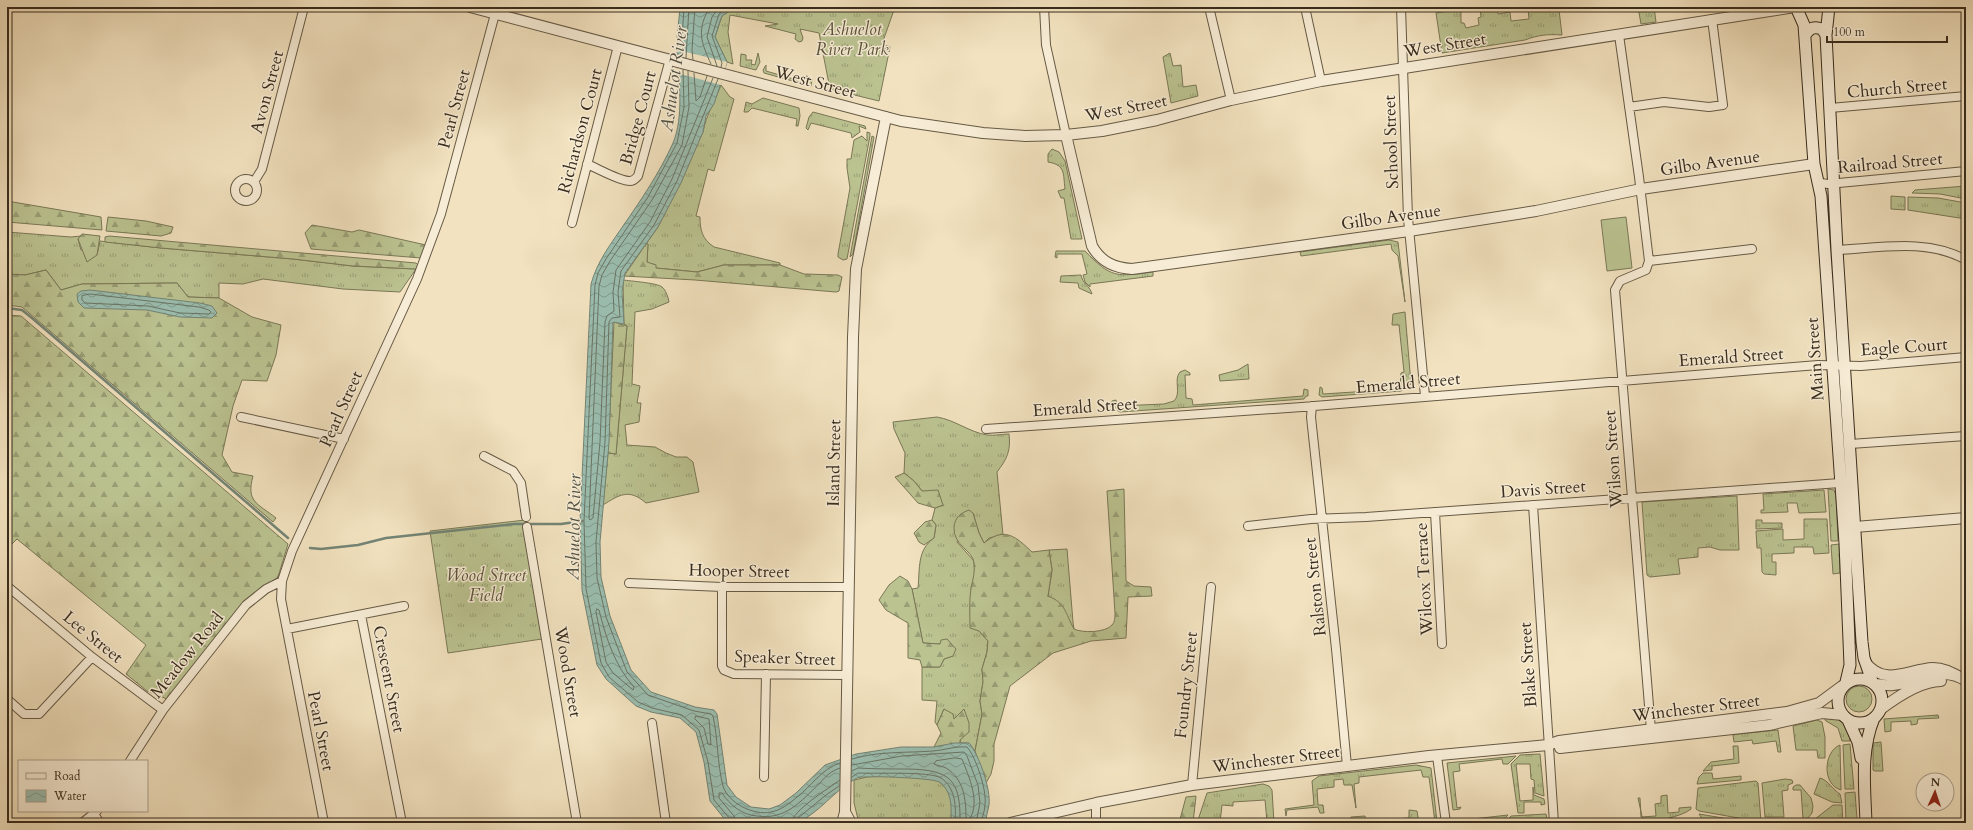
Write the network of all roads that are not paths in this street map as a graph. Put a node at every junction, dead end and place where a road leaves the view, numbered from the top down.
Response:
1 (304, 7) edge
2 (470, 7) edge
3 (1044, 7) edge
4 (1209, 7) edge
5 (1305, 7) edge
6 (1401, 7) edge
7 (1796, 7) edge
8 (1829, 7) edge
9 (1762, 10) edge
10 (495, 14) junction
11 (1712, 19) junction
12 (1618, 35) junction
13 (1805, 35) junction
14 (1826, 35) junction
15 (618, 46) junction
16 (674, 61) junction
17 (1404, 68) junction
18 (1321, 81) junction
19 (1966, 96) edge
20 (1231, 100) junction
21 (1629, 107) junction
22 (1830, 108) junction
23 (886, 117) junction
24 (1066, 135) junction
25 (587, 164) junction
26 (1814, 164) junction
27 (1966, 171) edge
28 (1818, 180) junction
29 (254, 182) dead end
30 (1833, 182) junction
31 (1641, 188) junction
32 (572, 223) dead end
33 (1409, 231) junction
34 (1752, 249) dead end
35 (1837, 250) junction
36 (1966, 260) edge
37 (1649, 261) junction
38 (1966, 357) edge
39 (1833, 365) junction
40 (1845, 365) junction
41 (1623, 381) junction
42 (1425, 396) junction
43 (1312, 406) junction
44 (241, 417) dead end
45 (986, 429) dead end
46 (1966, 436) edge
47 (344, 439) junction
48 (1850, 444) junction
49 (484, 456) dead end
50 (1840, 483) junction
51 (1631, 497) junction
52 (1533, 505) junction
53 (1435, 512) junction
54 (526, 518) dead end
55 (1966, 518) edge
56 (1322, 519) junction
57 (1248, 526) dead end
58 (527, 527) dead end
59 (1855, 527) junction
60 (282, 581) junction
61 (629, 583) dead end
62 (7, 586) edge
63 (722, 587) junction
64 (849, 587) junction
65 (1210, 587) dead end
66 (404, 606) dead end
67 (361, 615) junction
68 (287, 629) junction
69 (1442, 644) dead end
70 (92, 657) junction
71 (1866, 663) junction
72 (766, 674) junction
73 (847, 675) junction
74 (1964, 681) edge
75 (1873, 682) junction
76 (1844, 684) junction
77 (7, 698) edge
78 (1881, 709) junction
79 (163, 710) junction
80 (1845, 718) junction
81 (1874, 718) junction
82 (652, 724) dead end
83 (1651, 730) junction
84 (1548, 745) junction
85 (1437, 756) junction
86 (131, 760) edge
87 (1347, 766) junction
88 (764, 777) dead end
89 (1864, 778) junction
90 (1192, 786) junction
91 (1096, 803) junction
92 (95, 812) edge
93 (845, 812) junction
94 (82, 823) edge
95 (100, 823) edge
96 (324, 823) edge
97 (402, 823) edge
98 (577, 823) edge
99 (666, 823) edge
100 (842, 823) edge
101 (851, 823) edge
102 (1010, 823) edge
103 (1096, 823) edge
104 (1446, 823) edge
105 (1554, 823) edge
106 (1866, 823) edge

1 - 29 street, Avon Street
2 - 10 street, West Street
3 - 24 street
4 - 20 street
5 - 18 street
6 - 17 street, School Street
7 - 9 street, West Street
7 - 13 main road, Main Street
8 - 14 main road, Main Street
9 - 11 street, West Street
10 - 15 street, West Street
10 - 47 street, Pearl Street
11 - 12 street, West Street
11 - 21 street
12 - 17 street, West Street
12 - 21 street
13 - 14 main road
13 - 26 main road, Main Street
14 - 22 main road, Main Street
15 - 16 street, West Street
15 - 25 street, Richardson Court
16 - 23 street, West Street
16 - 25 street, Bridge Court
17 - 18 street, West Street
17 - 33 street, School Street
18 - 20 street, West Street
19 - 22 street, Church Street
20 - 24 street, West Street
21 - 31 street
22 - 30 main road, Main Street
23 - 24 street, West Street
23 - 64 street, Island Street
24 - 33 street, Gilbo Avenue
25 - 32 street, Richardson Court
26 - 28 main road, Main Street
26 - 31 street, Gilbo Avenue
27 - 30 street, Railroad Street
28 - 30 street, Railroad Street
28 - 39 main road, Main Street
30 - 35 main road, Main Street
31 - 33 street, Gilbo Avenue
31 - 37 street
33 - 42 street, School Street
34 - 37 street
35 - 36 street
35 - 40 main road, Main Street
37 - 41 street, Wilson Street
38 - 40 street, Eagle Court
39 - 40 street, Eagle Court
39 - 41 street, Emerald Street
39 - 50 main road, Main Street
40 - 48 main road, Main Street
41 - 42 street, Emerald Street
41 - 51 street, Wilson Street
42 - 43 street, Emerald Street
43 - 45 street, Emerald Street
43 - 56 street, Ralston Street
44 - 47 street
46 - 48 street
47 - 60 street, Pearl Street
48 - 59 main road, Main Street
49 - 54 street
50 - 51 street, Davis Street
50 - 76 main road, Main Street
51 - 52 street, Davis Street
51 - 83 street, Wilson Street
52 - 53 street, Davis Street
52 - 84 street, Blake Street
53 - 56 street, Davis Street
53 - 69 street, Wilcox Terrace
55 - 59 street
56 - 57 street, Davis Street
56 - 87 street, Ralston Street
58 - 98 street, Wood Street
59 - 71 main road, Main Street
60 - 68 street, Pearl Street
60 - 79 street, Meadow Road
61 - 63 street, Hooper Street
62 - 70 street, Lee Street
63 - 64 street, Hooper Street
63 - 72 street, Speaker Street
64 - 73 street, Island Street
65 - 90 street, Foundry Street
66 - 67 street
67 - 68 street, Crescent Street
67 - 97 street, Crescent Street
68 - 96 street, Pearl Street
70 - 77 street
70 - 79 street, Lee Street
71 - 74 street
71 - 75 main road, Main Street
72 - 73 street, Speaker Street
72 - 88 street
73 - 93 street, Island Street
74 - 75 street
74 - 78 street
75 - 76 main road
75 - 78 main road
76 - 80 main road
76 - 83 street, Winchester Street
78 - 81 main road
79 - 86 street, Meadow Road
80 - 81 main road
80 - 84 street, Winchester Street
80 - 89 main road
81 - 89 main road
82 - 99 street
83 - 84 street, Winchester Street
84 - 85 street, Winchester Street
84 - 105 street, Blake Street
85 - 87 street, Winchester Street
85 - 104 street
87 - 90 street, Winchester Street
89 - 106 main road
90 - 91 street, Winchester Street
91 - 102 street, Winchester Street
91 - 103 street
92 - 94 street
92 - 95 street
93 - 100 street, Island Street
93 - 101 street, Island Street

